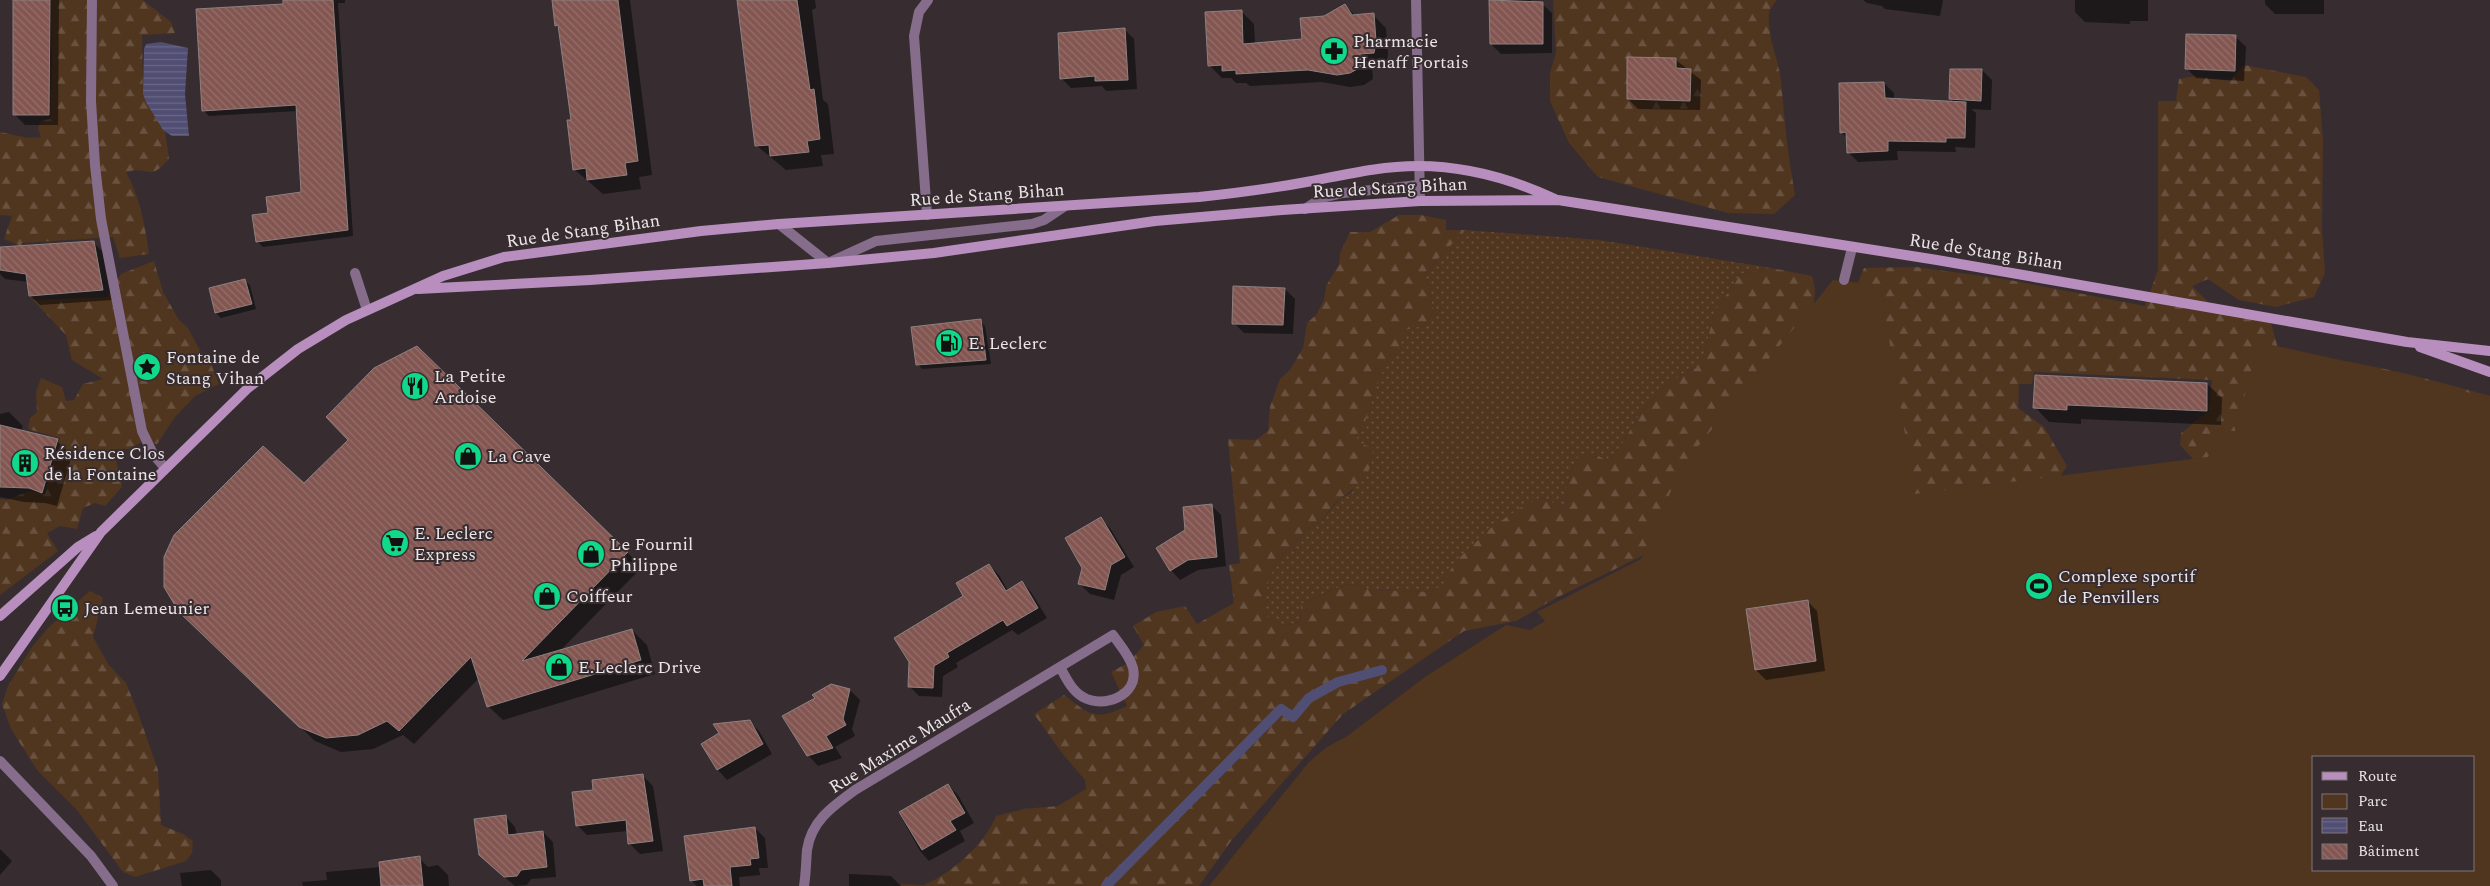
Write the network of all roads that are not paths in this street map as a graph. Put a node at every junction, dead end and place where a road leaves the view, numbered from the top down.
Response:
1 (92, 0) edge
2 (928, 0) edge
3 (1416, 0) edge
4 (1419, 166) junction
5 (1419, 185) junction
6 (1558, 200) junction
7 (1420, 201) junction
8 (1065, 206) junction
9 (1305, 209) junction
10 (927, 215) junction
11 (778, 224) junction
12 (1852, 248) junction
13 (828, 263) junction
14 (355, 273) dead end
15 (1844, 280) dead end
16 (418, 288) junction
17 (367, 310) junction
18 (2407, 342) junction
19 (2490, 351) edge
20 (2490, 372) edge
21 (165, 468) junction
22 (101, 532) junction
23 (0, 616) edge
24 (1060, 667) junction
25 (0, 676) edge
26 (0, 761) edge
27 (113, 886) edge
28 (804, 886) edge

1 - 21 street
2 - 10 street
3 - 4 street
4 - 5 street
4 - 6 street, Rue de Stang Bihan
4 - 8 street, Rue de Stang Bihan
5 - 7 street
5 - 9 street
6 - 7 street, Rue de Stang Bihan
6 - 12 street, Rue de Stang Bihan
7 - 9 street, Rue de Stang Bihan
8 - 10 street, Rue de Stang Bihan
8 - 13 street
9 - 13 street, Rue de Stang Bihan
10 - 11 street, Rue de Stang Bihan
11 - 13 street
11 - 16 street, Rue de Stang Bihan
12 - 15 street
12 - 18 street, Rue de Stang Bihan
13 - 16 street, Rue de Stang Bihan
14 - 17 street
16 - 17 street, Rue de Stang Bihan
17 - 21 street, Rue de Stang Bihan
18 - 19 street, Rue de Stang Bihan
18 - 20 street, Rue de Stang Bihan
21 - 22 street, Rue de Stang Bihan
22 - 23 street, Rue de Stang Bihan
22 - 25 street, Rue de Stang Bihan
24 - 24 street, Rue Maxime Maufra
24 - 28 street, Rue Maxime Maufra
26 - 27 street

